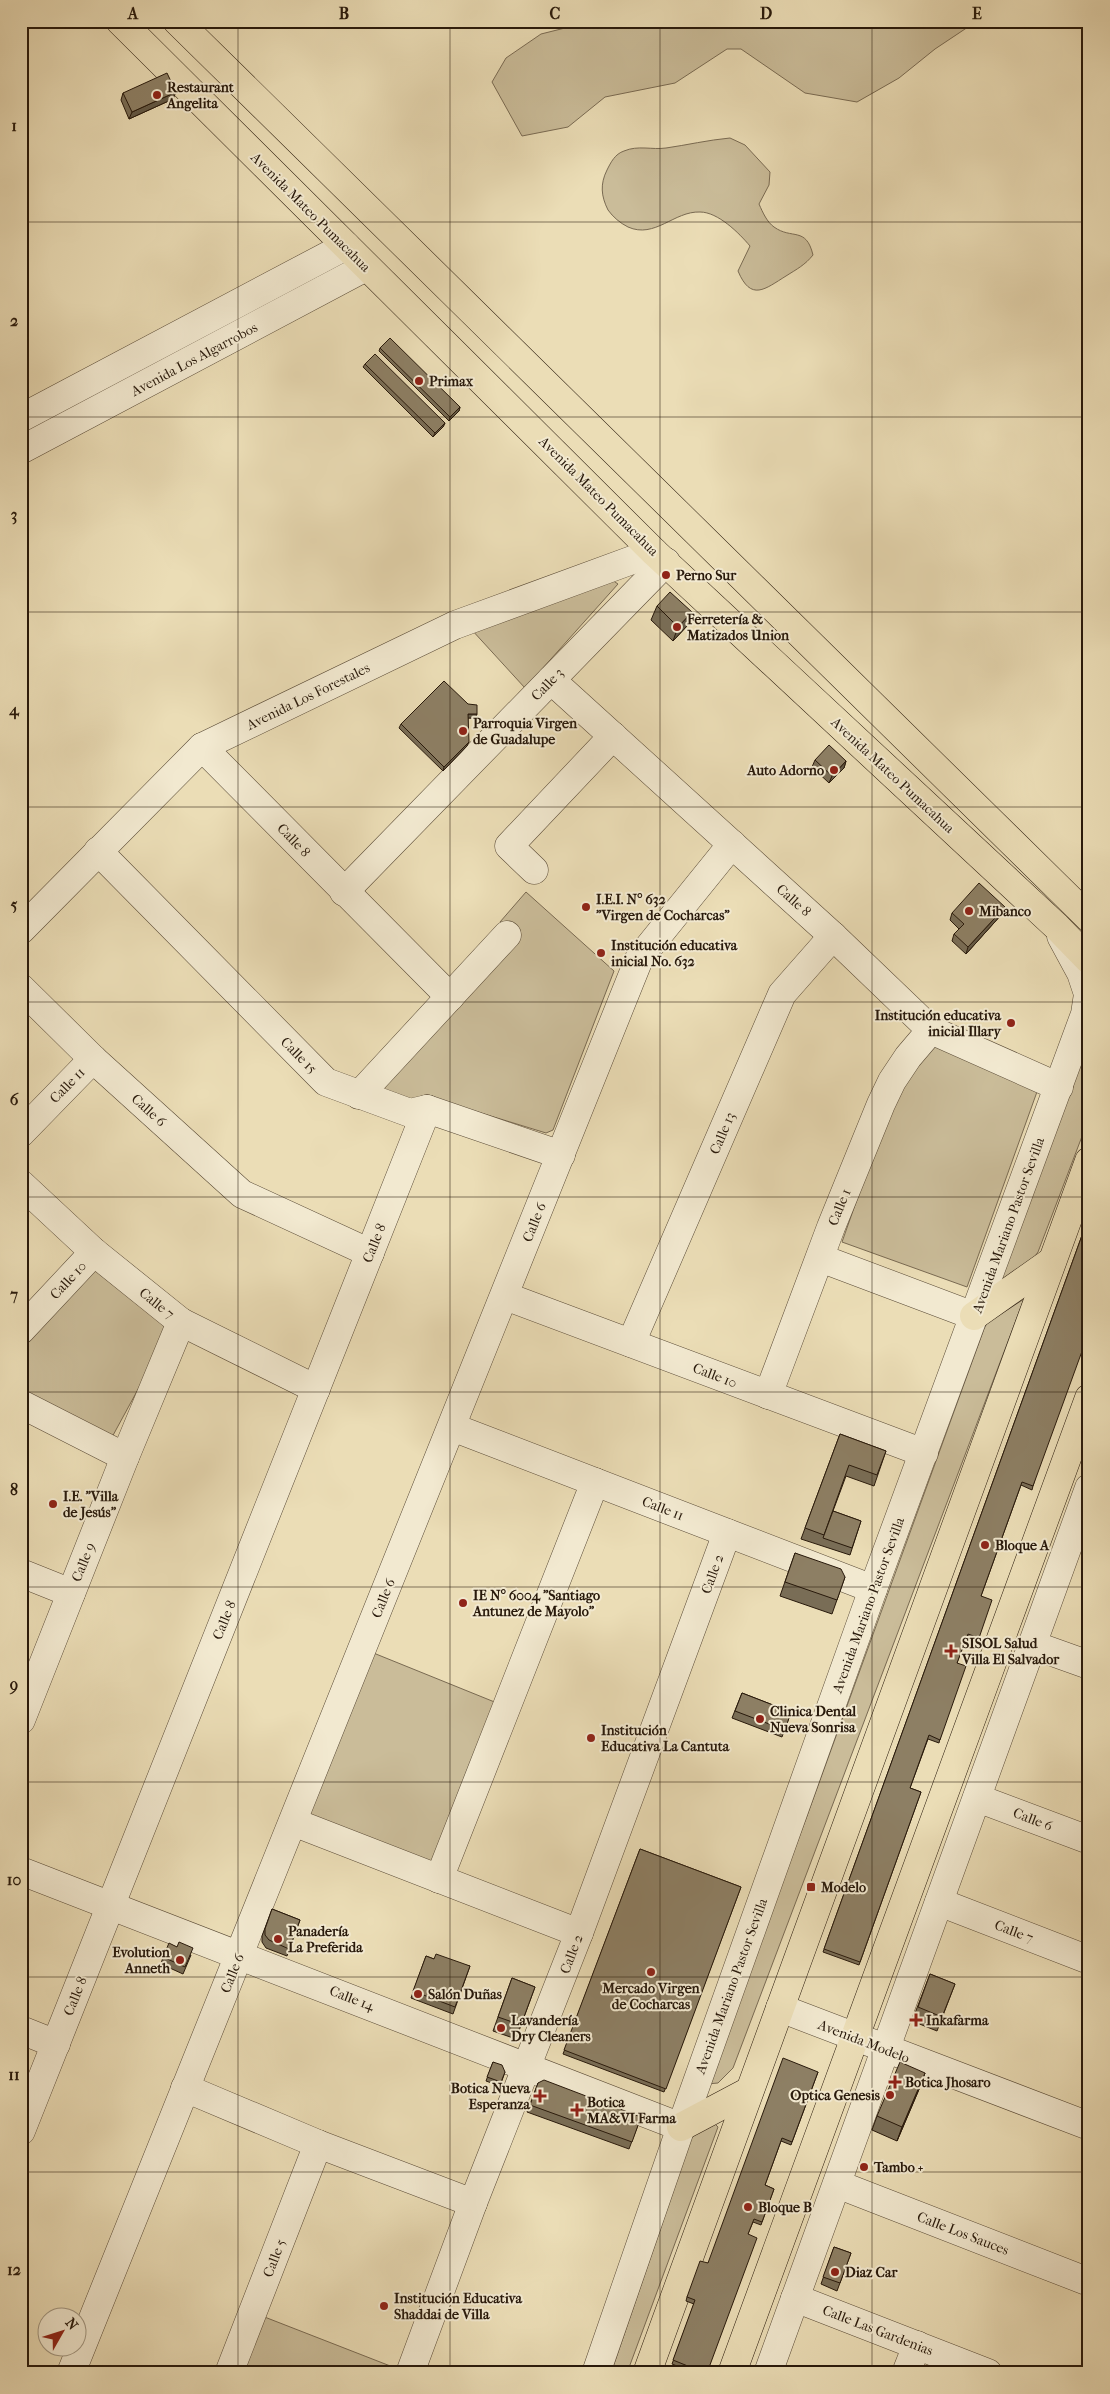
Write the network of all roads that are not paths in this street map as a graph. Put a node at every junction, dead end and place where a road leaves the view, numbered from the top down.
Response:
1 (120, 21) edge
2 (177, 21) edge
3 (346, 246) junction
4 (366, 267) junction
5 (21, 418) edge
6 (21, 450) edge
7 (660, 557) junction
8 (551, 680) junction
9 (612, 736) junction
10 (202, 747) junction
11 (732, 844) junction
12 (98, 851) junction
13 (534, 870) dead end
14 (344, 892) junction
15 (1089, 918) edge
16 (1056, 926) junction
17 (21, 930) edge
18 (507, 935) dead end
19 (834, 936) junction
20 (1089, 960) edge
21 (21, 988) edge
22 (450, 997) junction
23 (931, 1030) junction
24 (93, 1058) junction
25 (1059, 1087) junction
26 (359, 1094) junction
27 (427, 1109) junction
28 (21, 1133) edge
29 (561, 1155) junction
30 (1089, 1161) edge
31 (21, 1184) edge
32 (94, 1252) junction
33 (370, 1253) junction
34 (820, 1258) junction
35 (1052, 1261) junction
36 (505, 1296) junction
37 (974, 1316) junction
38 (181, 1322) junction
39 (21, 1330) edge
40 (631, 1343) junction
41 (316, 1389) junction
42 (768, 1395) junction
43 (1089, 1398) edge
44 (21, 1404) edge
45 (452, 1427) junction
46 (924, 1453) junction
47 (124, 1457) junction
48 (595, 1482) junction
49 (1089, 1488) edge
50 (1083, 1527) edge
51 (727, 1533) junction
52 (21, 1573) edge
53 (873, 1589) junction
54 (71, 1593) junction
55 (1033, 1644) junction
56 (1089, 1665) edge
57 (21, 1720) edge
58 (977, 1798) junction
59 (293, 1822) junction
60 (1089, 1840) edge
61 (21, 1871) edge
62 (439, 1879) junction
63 (939, 1902) junction
64 (111, 1904) junction
65 (579, 1933) junction
66 (239, 1954) junction
67 (1089, 1960) edge
68 (782, 2001) junction
69 (21, 2030) edge
70 (858, 2030) junction
71 (888, 2041) junction
72 (56, 2044) junction
73 (528, 2067) junction
74 (185, 2088) junction
75 (749, 2091) junction
76 (1089, 2106) edge
77 (1089, 2126) edge
78 (681, 2128) junction
79 (21, 2131) edge
80 (318, 2144) junction
81 (837, 2184) junction
82 (474, 2203) junction
83 (1089, 2282) edge
84 (795, 2298) junction
85 (917, 2345) junction
86 (71, 2373) edge
87 (229, 2373) edge
88 (410, 2373) edge
89 (596, 2373) edge
90 (647, 2373) edge
91 (732, 2373) edge
92 (768, 2373) edge
93 (906, 2373) edge
94 (988, 2373) edge

1 - 3 main road, Avenida Mateo Pumacahua
2 - 15 main road
3 - 4 main road, Avenida Mateo Pumacahua
3 - 5 street, Avenida Los Algarrobos
4 - 6 street, Avenida Los Algarrobos
4 - 7 main road, Avenida Mateo Pumacahua
7 - 8 street, Calle 3
7 - 10 street, Avenida Los Forestales
7 - 16 main road, Avenida Mateo Pumacahua
8 - 9 street, Calle 8
8 - 14 street, Calle 3
9 - 11 street, Calle 8
9 - 13 street
10 - 12 street, Avenida Los Forestales
10 - 14 street, Calle 8
11 - 19 street, Calle 8
11 - 29 street, Calle 6
12 - 17 street, Avenida Los Forestales
12 - 26 street, Calle 15
14 - 22 street, Calle 8
16 - 20 main road, Avenida Mateo Pumacahua
16 - 25 street, Avenida Mariano Pastor Sevilla
18 - 22 street
19 - 23 street, Calle 8
19 - 40 street, Calle 13
21 - 24 street, Calle 6
22 - 26 street
23 - 25 street, Calle 8
23 - 34 street, Calle 1
24 - 28 street, Calle 11
24 - 33 street, Calle 6
25 - 37 street, Avenida Mariano Pastor Sevilla
26 - 27 street, Calle 15
27 - 29 street, Calle 15
27 - 33 street, Calle 8
29 - 36 street, Calle 6
30 - 35 main road
31 - 32 street, Calle 7
32 - 38 street, Calle 7
32 - 39 street, Calle 10
33 - 41 street, Calle 8
34 - 37 street
34 - 42 street, Calle 1
35 - 37 main road
35 - 68 main road
36 - 40 street, Calle 10
36 - 45 street, Calle 6
37 - 46 street, Avenida Mariano Pastor Sevilla
38 - 41 street, Calle 7
38 - 47 street, Calle 9
40 - 42 street, Calle 10
41 - 64 street, Calle 8
42 - 46 street, Calle 10
43 - 70 main road
44 - 47 street
45 - 48 street, Calle 11
45 - 59 street, Calle 6
46 - 53 street, Avenida Mariano Pastor Sevilla
47 - 54 street, Calle 9
48 - 51 street, Calle 11
48 - 62 street
49 - 50 street
50 - 55 street
51 - 53 street, Calle 11
51 - 65 street, Calle 2
52 - 54 street
53 - 78 street, Avenida Mariano Pastor Sevilla
54 - 57 street, Calle 9
55 - 56 street
55 - 58 street
58 - 60 street, Calle 6
58 - 63 street
59 - 62 street
59 - 66 street, Calle 6
61 - 64 street, Calle 14
62 - 65 street
63 - 67 street, Calle 7
63 - 71 street
64 - 66 street, Calle 14
64 - 72 street, Calle 8
65 - 73 street, Calle 2
66 - 73 street, Calle 14
66 - 74 street, Calle 6
68 - 70 street, Avenida Modelo
68 - 75 main road
69 - 72 street
70 - 71 street, Avenida Modelo
70 - 91 main road
71 - 76 street, Avenida Modelo
71 - 77 street, Avenida Modelo
71 - 81 street
72 - 79 street, Calle 8
73 - 78 street, Calle 14
73 - 82 street, Calle 2
74 - 80 street
74 - 86 street, Calle 6
75 - 78 main road
75 - 90 main road
78 - 89 street, Avenida Mariano Pastor Sevilla
80 - 82 street
80 - 87 street, Calle 5
81 - 83 street, Calle Los Sauces
81 - 84 street
82 - 88 street, Calle 2
84 - 85 street, Calle Las Gardenias
84 - 92 street
85 - 93 street
85 - 94 street, Calle Las Gardenias

